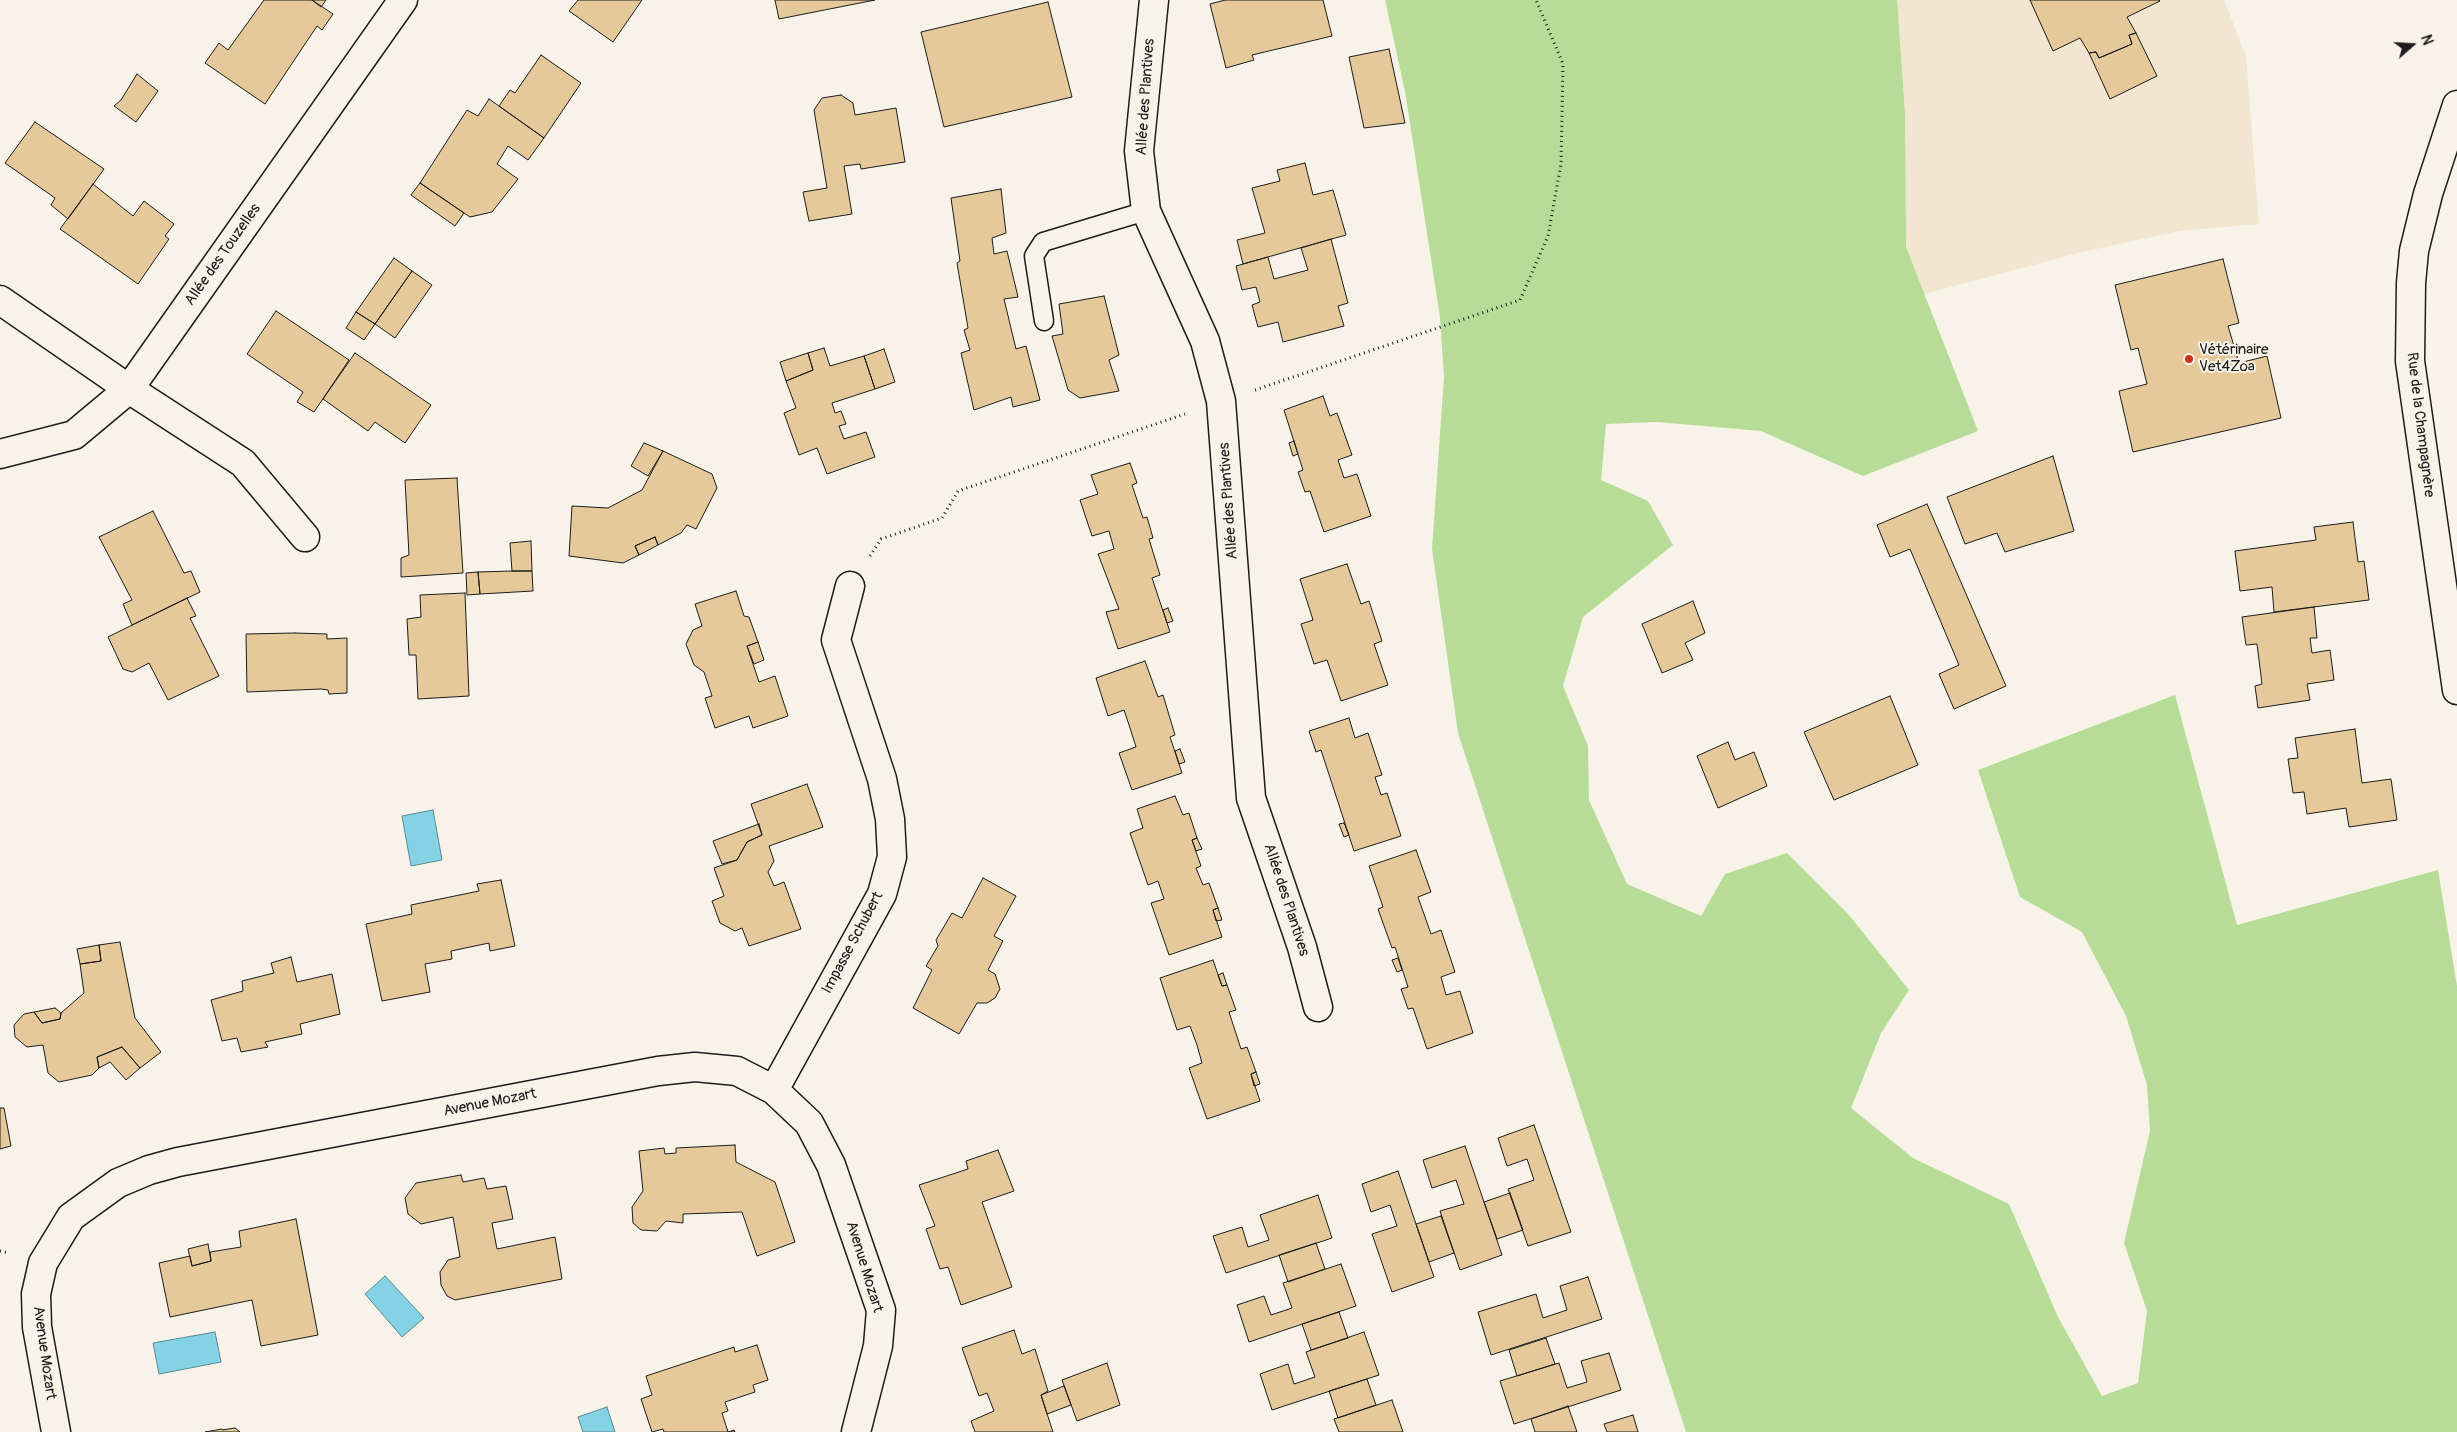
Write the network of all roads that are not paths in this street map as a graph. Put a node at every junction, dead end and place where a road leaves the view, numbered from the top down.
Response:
1 (403, 0) edge
2 (1154, 0) edge
3 (2457, 105) edge
4 (1146, 211) junction
5 (0, 300) edge
6 (1044, 321) dead end
7 (129, 390) junction
8 (0, 454) edge
9 (305, 537) dead end
10 (850, 586) road end
11 (2453, 626) edge
12 (2457, 690) edge
13 (1318, 1007) dead end
14 (774, 1090) junction
15 (56, 1432) edge
16 (856, 1432) edge

1 - 7 street, Allée des Touzelles
2 - 4 street, Allée des Plantives
3 - 11 street, Rue de la Champagnère
4 - 6 lane
4 - 13 street, Allée des Plantives
5 - 7 street
7 - 8 street, Allée des Touzelles
7 - 9 street
10 - 14 street, Impasse Schubert
11 - 12 street, Rue de la Champagnère
14 - 15 street, Avenue Mozart
14 - 16 street, Avenue Mozart

